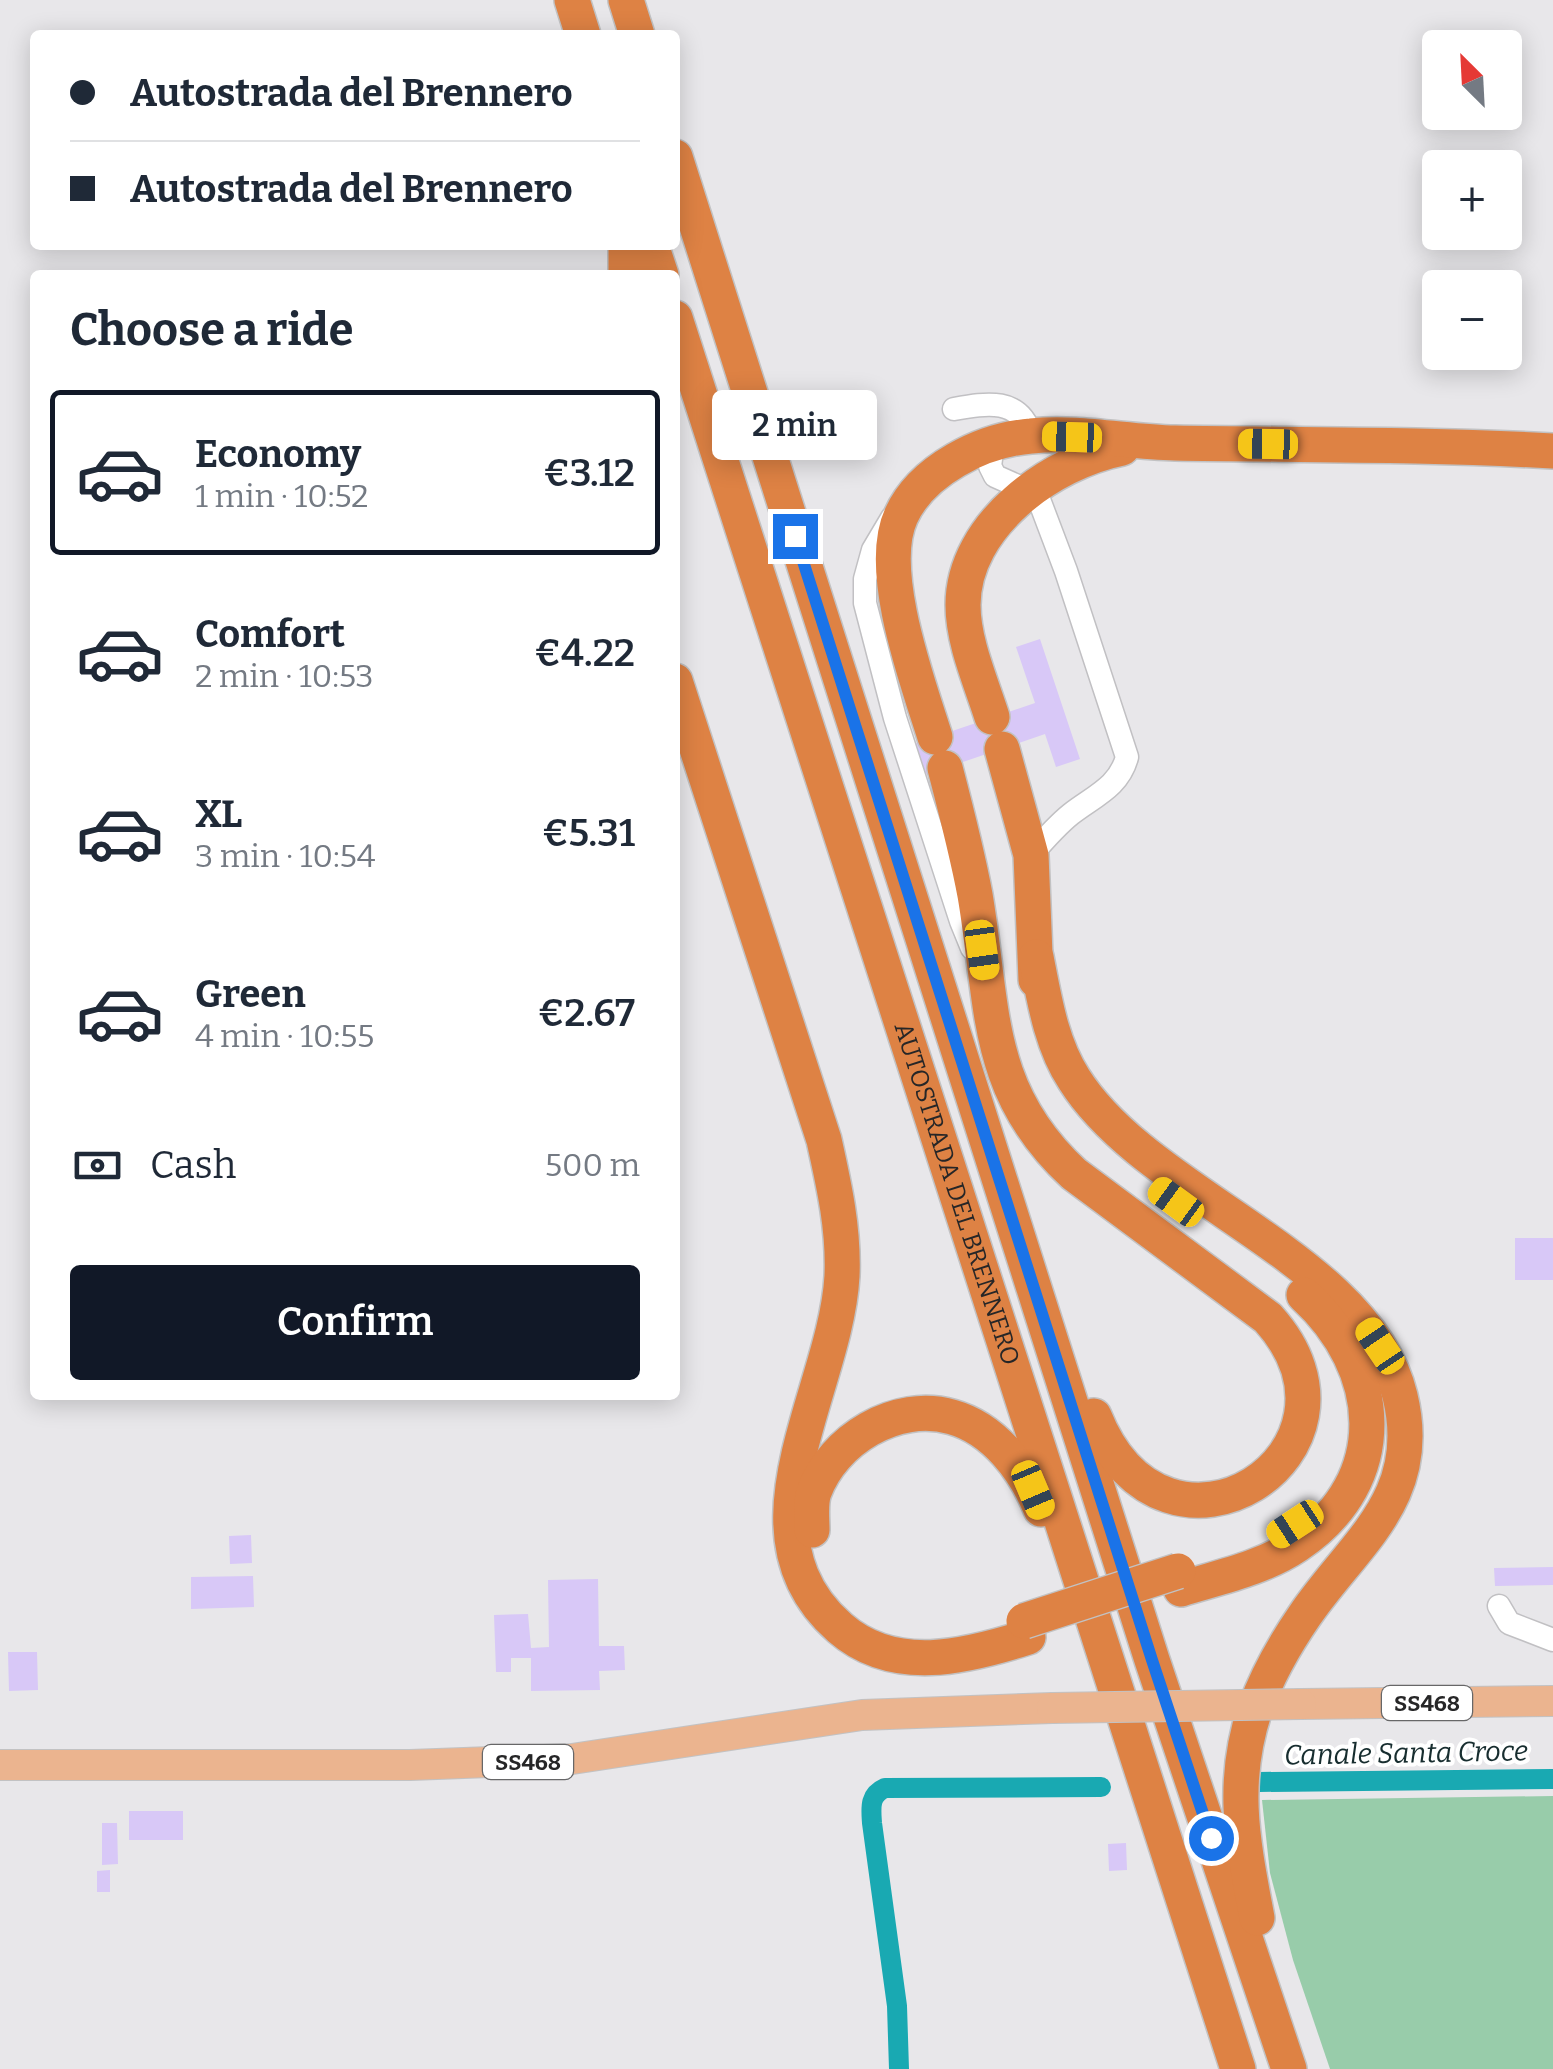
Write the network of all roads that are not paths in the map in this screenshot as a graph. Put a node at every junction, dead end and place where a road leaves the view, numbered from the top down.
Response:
1 (570, 0) edge
2 (626, 0) edge
3 (573, 30) edge
4 (582, 30) edge
5 (635, 30) edge
6 (680, 172) edge
7 (680, 334) edge
8 (954, 409) dead end
9 (1031, 436) junction
10 (1153, 442) junction
11 (993, 446) junction
12 (1553, 448) edge
13 (918, 490) junction
14 (1033, 491) junction
15 (680, 696) edge
16 (1031, 855) junction
17 (1036, 957) junction
18 (986, 977) junction
19 (948, 1015) junction
20 (1180, 1580) junction
21 (1499, 1606) dead end
22 (1026, 1629) junction
23 (1553, 1640) edge
24 (1109, 1670) junction
25 (1553, 1701) edge
26 (0, 1765) edge
27 (1285, 2058) edge
28 (1238, 2069) edge

1 - 3 highway
1 - 4 highway
2 - 5 highway
6 - 19 highway, AUTOSTRADA DEL BRENNERO
7 - 24 highway, AUTOSTRADA DEL BRENNERO
8 - 9 street
9 - 10 highway
9 - 11 highway
10 - 12 highway
10 - 14 highway
11 - 13 highway
11 - 14 street
13 - 18 highway
13 - 18 street
14 - 16 highway
14 - 16 street
15 - 22 highway
16 - 17 highway
17 - 20 highway
17 - 27 highway
18 - 19 highway
18 - 20 highway
19 - 27 highway, AUTOSTRADA DEL BRENNERO
20 - 22 highway, bridge
21 - 23 street
22 - 24 highway
24 - 28 highway, AUTOSTRADA DEL BRENNERO
25 - 26 main road, SS468, bridge

